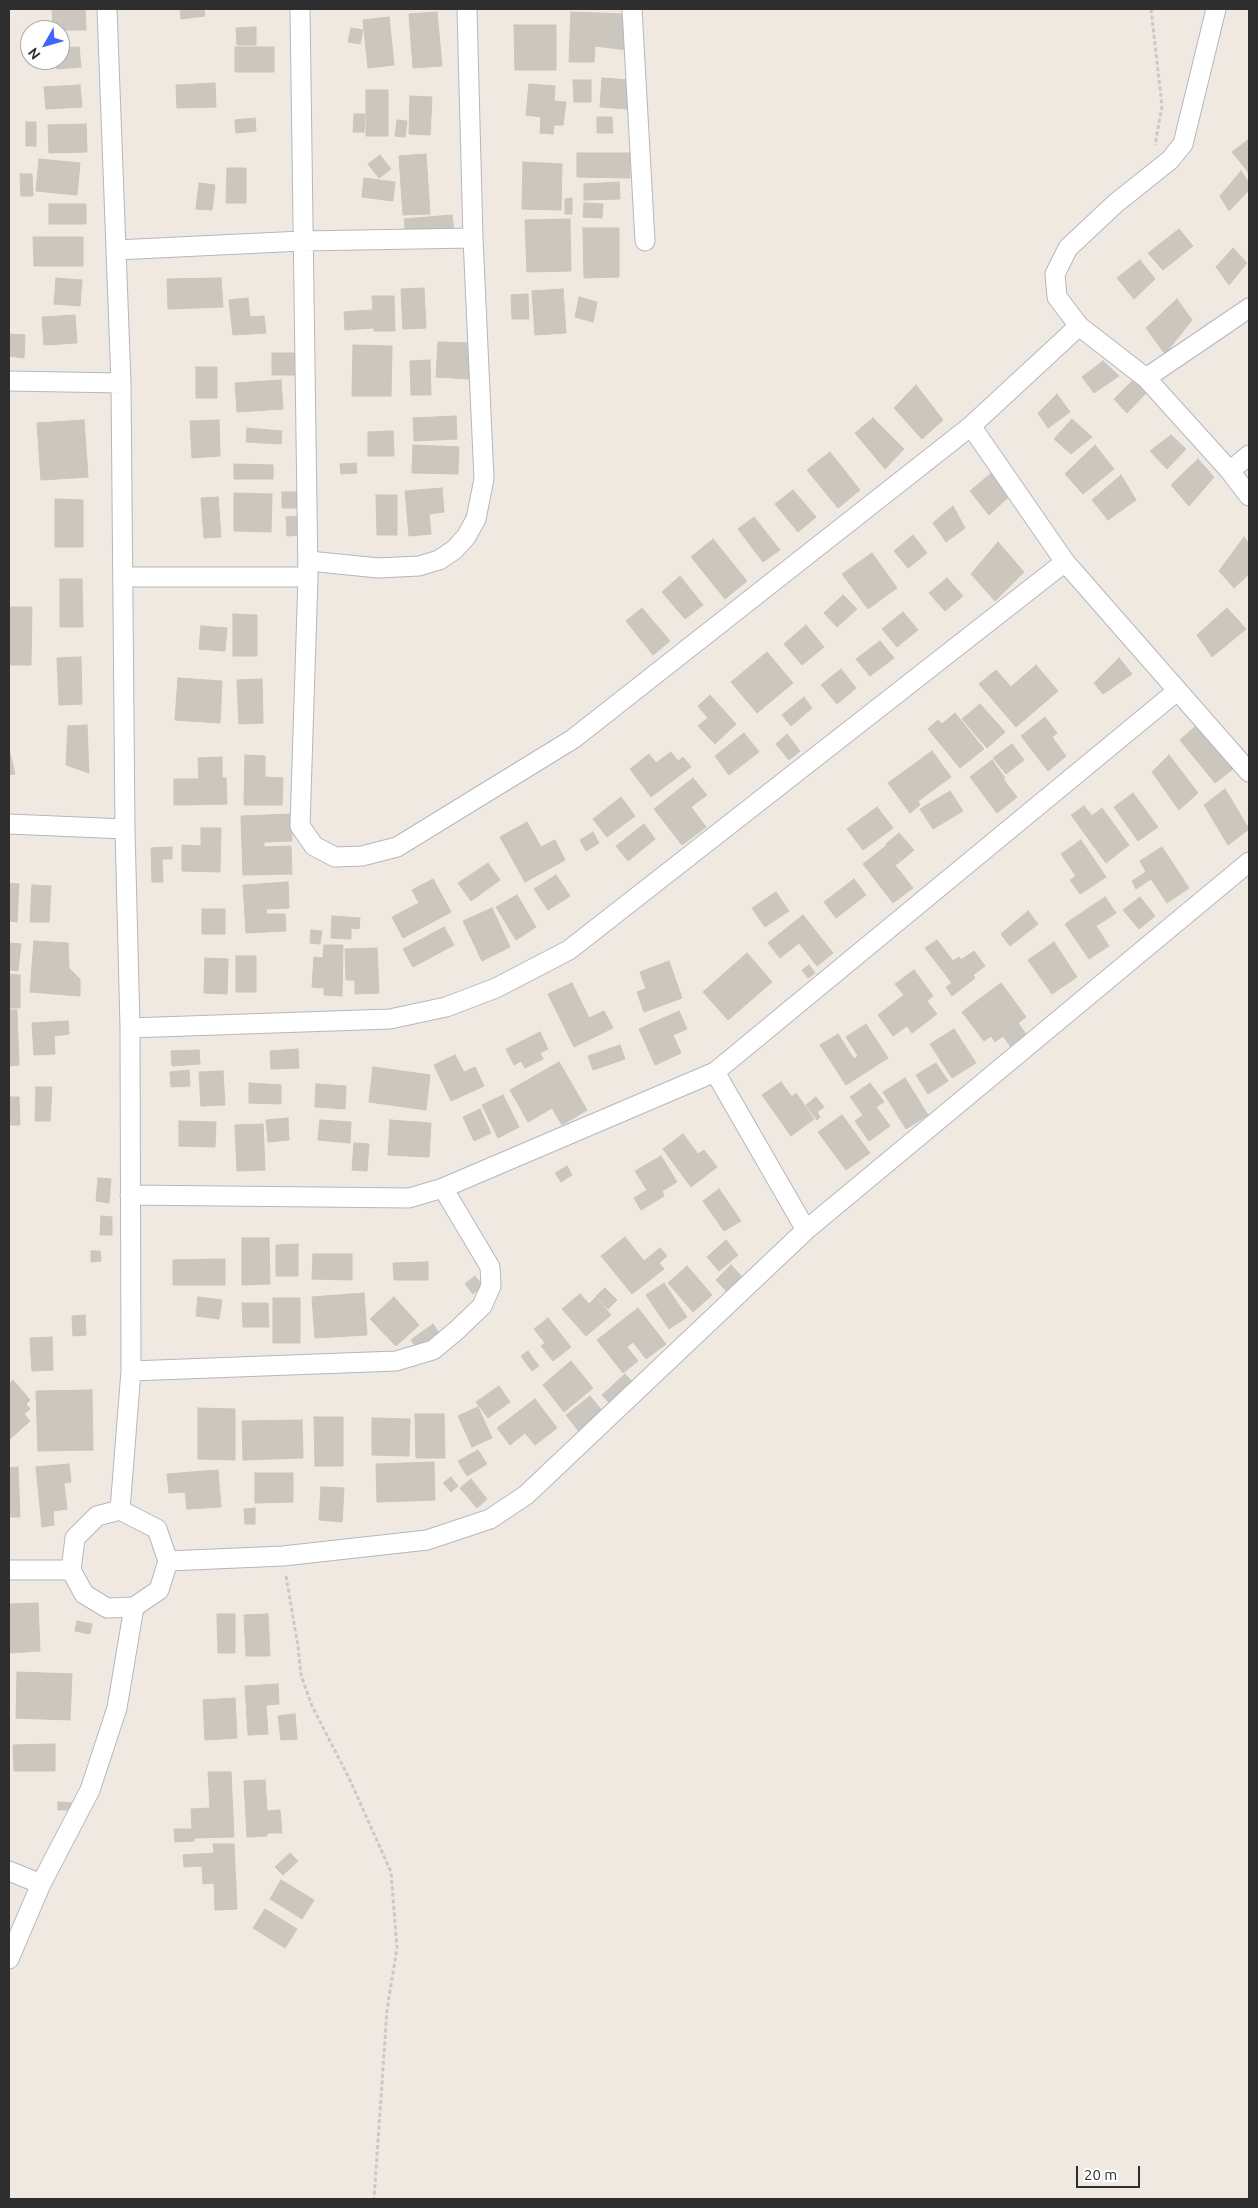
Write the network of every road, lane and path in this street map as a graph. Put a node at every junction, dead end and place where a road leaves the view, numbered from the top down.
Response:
1 (107, 9) edge
2 (300, 9) edge
3 (467, 9) edge
4 (632, 9) edge
5 (1151, 9) edge
6 (1216, 9) edge
7 (1150, 176) junction
8 (473, 238) junction
9 (645, 241) dead end
10 (302, 242) junction
11 (116, 250) junction
12 (1249, 308) edge
13 (1079, 326) junction
14 (1146, 378) junction
15 (9, 381) edge
16 (121, 383) junction
17 (971, 426) junction
18 (1249, 455) edge
19 (1230, 471) junction
20 (1249, 496) edge
21 (1066, 562) junction
22 (308, 569) junction
23 (124, 577) junction
24 (1177, 691) junction
25 (1249, 772) edge
26 (9, 824) edge
27 (124, 829) junction
28 (1249, 862) edge
29 (130, 1028) junction
30 (715, 1072) junction
31 (443, 1188) junction
32 (130, 1195) junction
33 (806, 1230) junction
34 (131, 1371) junction
35 (120, 1510) junction
36 (283, 1556) junction
37 (168, 1561) junction
38 (9, 1570) edge
39 (71, 1570) junction
40 (134, 1607) junction
41 (9, 1871) edge
42 (41, 1884) junction
43 (9, 1959) edge
44 (374, 2199) edge

1 - 11 street
2 - 10 street
3 - 8 street
4 - 9 street
5 - 7 path
6 - 7 street
7 - 13 street
8 - 10 street
8 - 22 street
10 - 11 street
10 - 22 street
11 - 16 street
12 - 14 street
13 - 14 street
13 - 17 street
14 - 19 street
15 - 16 street
16 - 23 street
17 - 21 street
17 - 22 street
18 - 19 street
19 - 20 street
21 - 24 street
21 - 29 street
22 - 23 street
23 - 27 street
24 - 25 street
24 - 30 street
26 - 27 street
27 - 29 street
28 - 33 street
29 - 32 street
30 - 31 street
30 - 33 street
31 - 32 street
31 - 34 street
32 - 34 street
33 - 36 street
34 - 35 street
35 - 37 street
35 - 39 street
36 - 37 street
36 - 44 path
37 - 40 street
38 - 39 street
39 - 40 street
40 - 42 street
41 - 42 street
42 - 43 street

